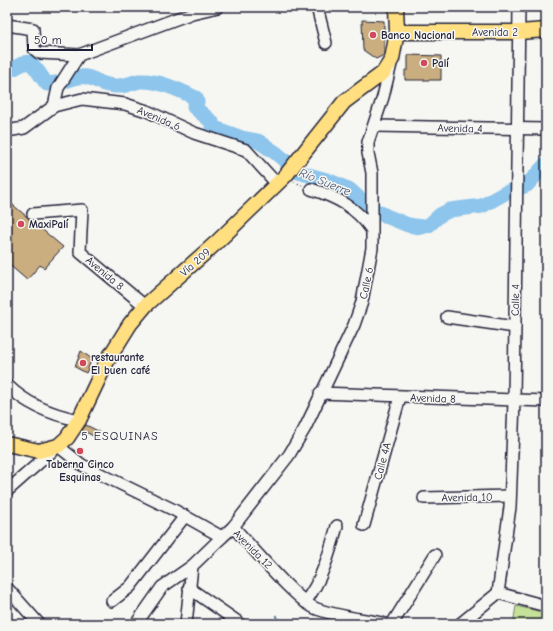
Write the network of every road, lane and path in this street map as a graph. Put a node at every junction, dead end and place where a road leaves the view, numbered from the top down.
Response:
1 (218, 7) edge
2 (317, 7) edge
3 (396, 7) edge
4 (519, 7) edge
5 (191, 10) edge
6 (7, 25) edge
7 (546, 30) edge
8 (397, 32) junction
9 (519, 32) junction
10 (326, 43) dead end
11 (79, 55) junction
12 (392, 59) junction
13 (54, 106) junction
14 (374, 126) junction
15 (517, 129) junction
16 (546, 130) edge
17 (7, 131) edge
18 (283, 178) junction
19 (311, 188) joint
20 (34, 214) dead end
21 (371, 229) junction
22 (145, 306) junction
23 (447, 317) dead end
24 (515, 327) junction
25 (7, 385) edge
26 (320, 393) junction
27 (400, 397) junction
28 (514, 401) junction
29 (546, 401) edge
30 (79, 420) junction
31 (7, 444) edge
32 (58, 446) junction
33 (7, 491) edge
34 (510, 496) junction
35 (424, 498) dead end
36 (185, 516) junction
37 (364, 525) dead end
38 (337, 526) dead end
39 (233, 527) junction
40 (222, 537) junction
41 (435, 555) dead end
42 (192, 566) junction
43 (7, 588) edge
44 (189, 588) junction
45 (498, 593) junction
46 (112, 601) dead end
47 (304, 602) junction
48 (546, 606) edge
49 (238, 622) dead end
50 (380, 623) edge
51 (39, 624) edge
52 (136, 624) edge
53 (186, 624) edge
54 (392, 624) edge
55 (460, 624) edge

1 - 5 street
2 - 10 street
3 - 8 main road, Calle 6
4 - 9 street, Calle 4
5 - 11 street
6 - 11 street
7 - 9 main road, Avenida 2
8 - 9 main road, Avenida 2
8 - 12 main road, Calle 6
9 - 15 street, Calle 4
11 - 13 street
12 - 14 street, Calle 6
12 - 18 main road, Vía 209
13 - 17 street, Avenida 6
13 - 18 street, Avenida 6
14 - 15 street, Avenida 4
14 - 21 street, Calle 6
15 - 16 street, Avenida 4
15 - 24 street, Calle 4
18 - 19 path
18 - 22 main road, Vía 209
19 - 21 street
20 - 22 street, Avenida 8
21 - 26 street, Calle 6
22 - 30 main road, Vía 209
23 - 24 street
24 - 28 street, Calle 4
25 - 30 street
26 - 27 street, Avenida 8
26 - 39 street, Calle 6
27 - 28 street, Avenida 8
27 - 37 street, Calle 4A
28 - 29 street, Avenida 8
28 - 34 street, Calle 4
30 - 32 main road, Vía 209
31 - 32 main road
32 - 33 street
32 - 36 street, Avenida 12
34 - 35 street, Avenida 10
34 - 45 street, Calle 4
36 - 40 street, Avenida 12
36 - 46 street
38 - 47 street
39 - 40 street, Avenida 12
39 - 47 street, Avenida 12
40 - 42 street
41 - 54 street
42 - 44 street
42 - 52 street
43 - 51 street
44 - 49 street
44 - 53 street
45 - 48 street
45 - 55 street
47 - 50 street, Avenida 12

